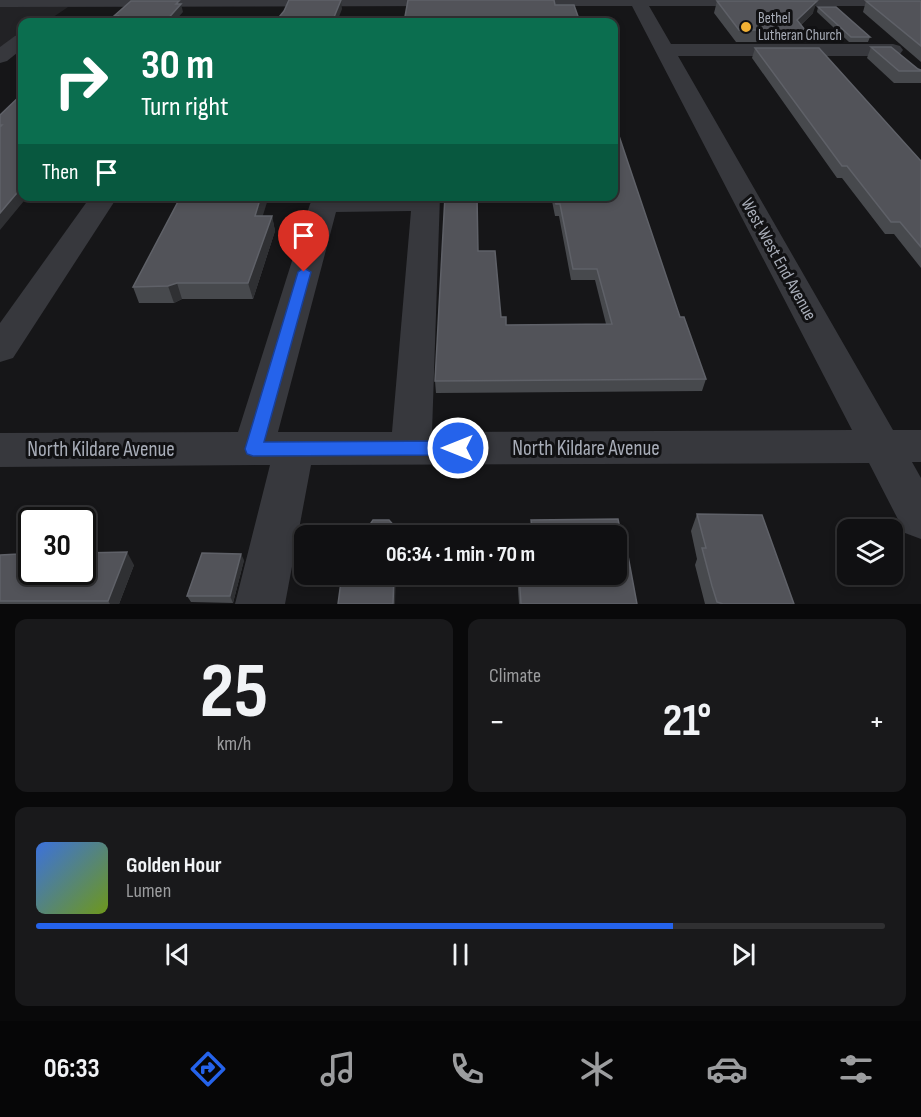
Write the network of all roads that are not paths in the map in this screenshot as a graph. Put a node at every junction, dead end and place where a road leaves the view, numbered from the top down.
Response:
1 (835, 0) edge
2 (76, 1) edge
3 (240, 1) edge
4 (497, 1) edge
5 (637, 1) edge
6 (921, 1) edge
7 (0, 2) edge
8 (464, 2) edge
9 (54, 17) dead end
10 (230, 17) dead end
11 (18, 43) edge
12 (664, 50) junction
13 (0, 57) edge
14 (102, 201) edge
15 (400, 201) edge
16 (425, 201) edge
17 (0, 348) edge
18 (921, 446) edge
19 (881, 447) junction
20 (411, 448) junction
21 (274, 449) junction
22 (0, 450) edge
23 (921, 519) edge
24 (260, 604) edge

1 - 5 street
1 - 6 street
1 - 12 street
2 - 3 street
2 - 7 street
2 - 9 street
3 - 8 street
3 - 10 street
4 - 5 street
5 - 12 street, West West End Avenue
11 - 13 street
12 - 19 street, West West End Avenue
14 - 17 street
15 - 21 street
16 - 20 street
18 - 19 street, North Kildare Avenue
19 - 20 street, North Kildare Avenue
19 - 23 street, West West End Avenue
20 - 21 street, North Kildare Avenue
21 - 22 street, North Kildare Avenue
21 - 24 street

